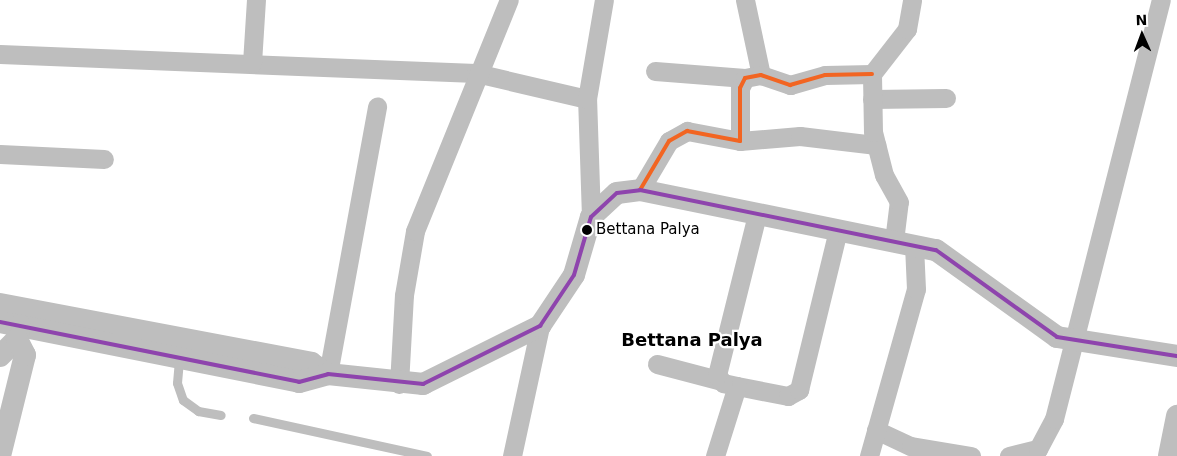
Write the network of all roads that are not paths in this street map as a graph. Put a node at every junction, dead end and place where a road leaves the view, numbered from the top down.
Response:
1 (256, 0) edge
2 (509, 0) edge
3 (604, 0) edge
4 (745, 0) edge
5 (912, 0) edge
6 (1162, 0) edge
7 (0, 54) edge
8 (252, 63) junction
9 (654, 71) dead end
10 (476, 73) junction
11 (872, 74) junction
12 (753, 76) junction
13 (946, 98) dead end
14 (587, 99) junction
15 (872, 99) junction
16 (377, 106) dead end
17 (740, 141) junction
18 (876, 145) junction
19 (0, 154) edge
20 (104, 159) dead end
21 (640, 190) junction
22 (757, 214) junction
23 (591, 217) junction
24 (838, 230) junction
25 (904, 243) junction
26 (0, 304) edge
27 (15, 324) edge
28 (540, 326) junction
29 (1177, 341) edge
30 (1071, 343) junction
31 (1149, 348) junction
32 (0, 356) edge
33 (1177, 356) edge
34 (179, 359) junction
35 (656, 364) dead end
36 (328, 374) junction
37 (718, 380) junction
38 (399, 384) junction
39 (737, 386) junction
40 (221, 414) dead end
41 (1177, 416) edge
42 (253, 418) dead end
43 (876, 430) junction
44 (0, 456) edge
45 (427, 456) edge
46 (512, 456) edge
47 (715, 456) edge
48 (869, 456) edge
49 (971, 456) edge
50 (1009, 456) edge
51 (1168, 456) edge

1 - 8 street
2 - 10 street
3 - 14 street
4 - 12 street
5 - 11 street
6 - 30 street
7 - 8 street
8 - 10 street
9 - 12 street
10 - 14 street
10 - 38 street
11 - 12 street
11 - 15 street
12 - 17 street
13 - 15 street
14 - 23 street
15 - 18 street
16 - 36 street
17 - 18 street
17 - 21 street
18 - 25 street
19 - 20 street
21 - 22 street
21 - 23 street
22 - 24 street
22 - 37 street
23 - 28 street
24 - 25 street
24 - 39 street
25 - 30 street
25 - 43 street
26 - 27 street
27 - 32 street
27 - 34 street
27 - 36 street
27 - 44 street
28 - 38 street
28 - 46 street
29 - 31 street
30 - 31 street
30 - 50 street
31 - 33 street
34 - 36 street
34 - 40 lane
35 - 37 street
36 - 38 street
37 - 39 street
39 - 47 street
41 - 51 street
42 - 45 lane
43 - 48 street
43 - 49 street

